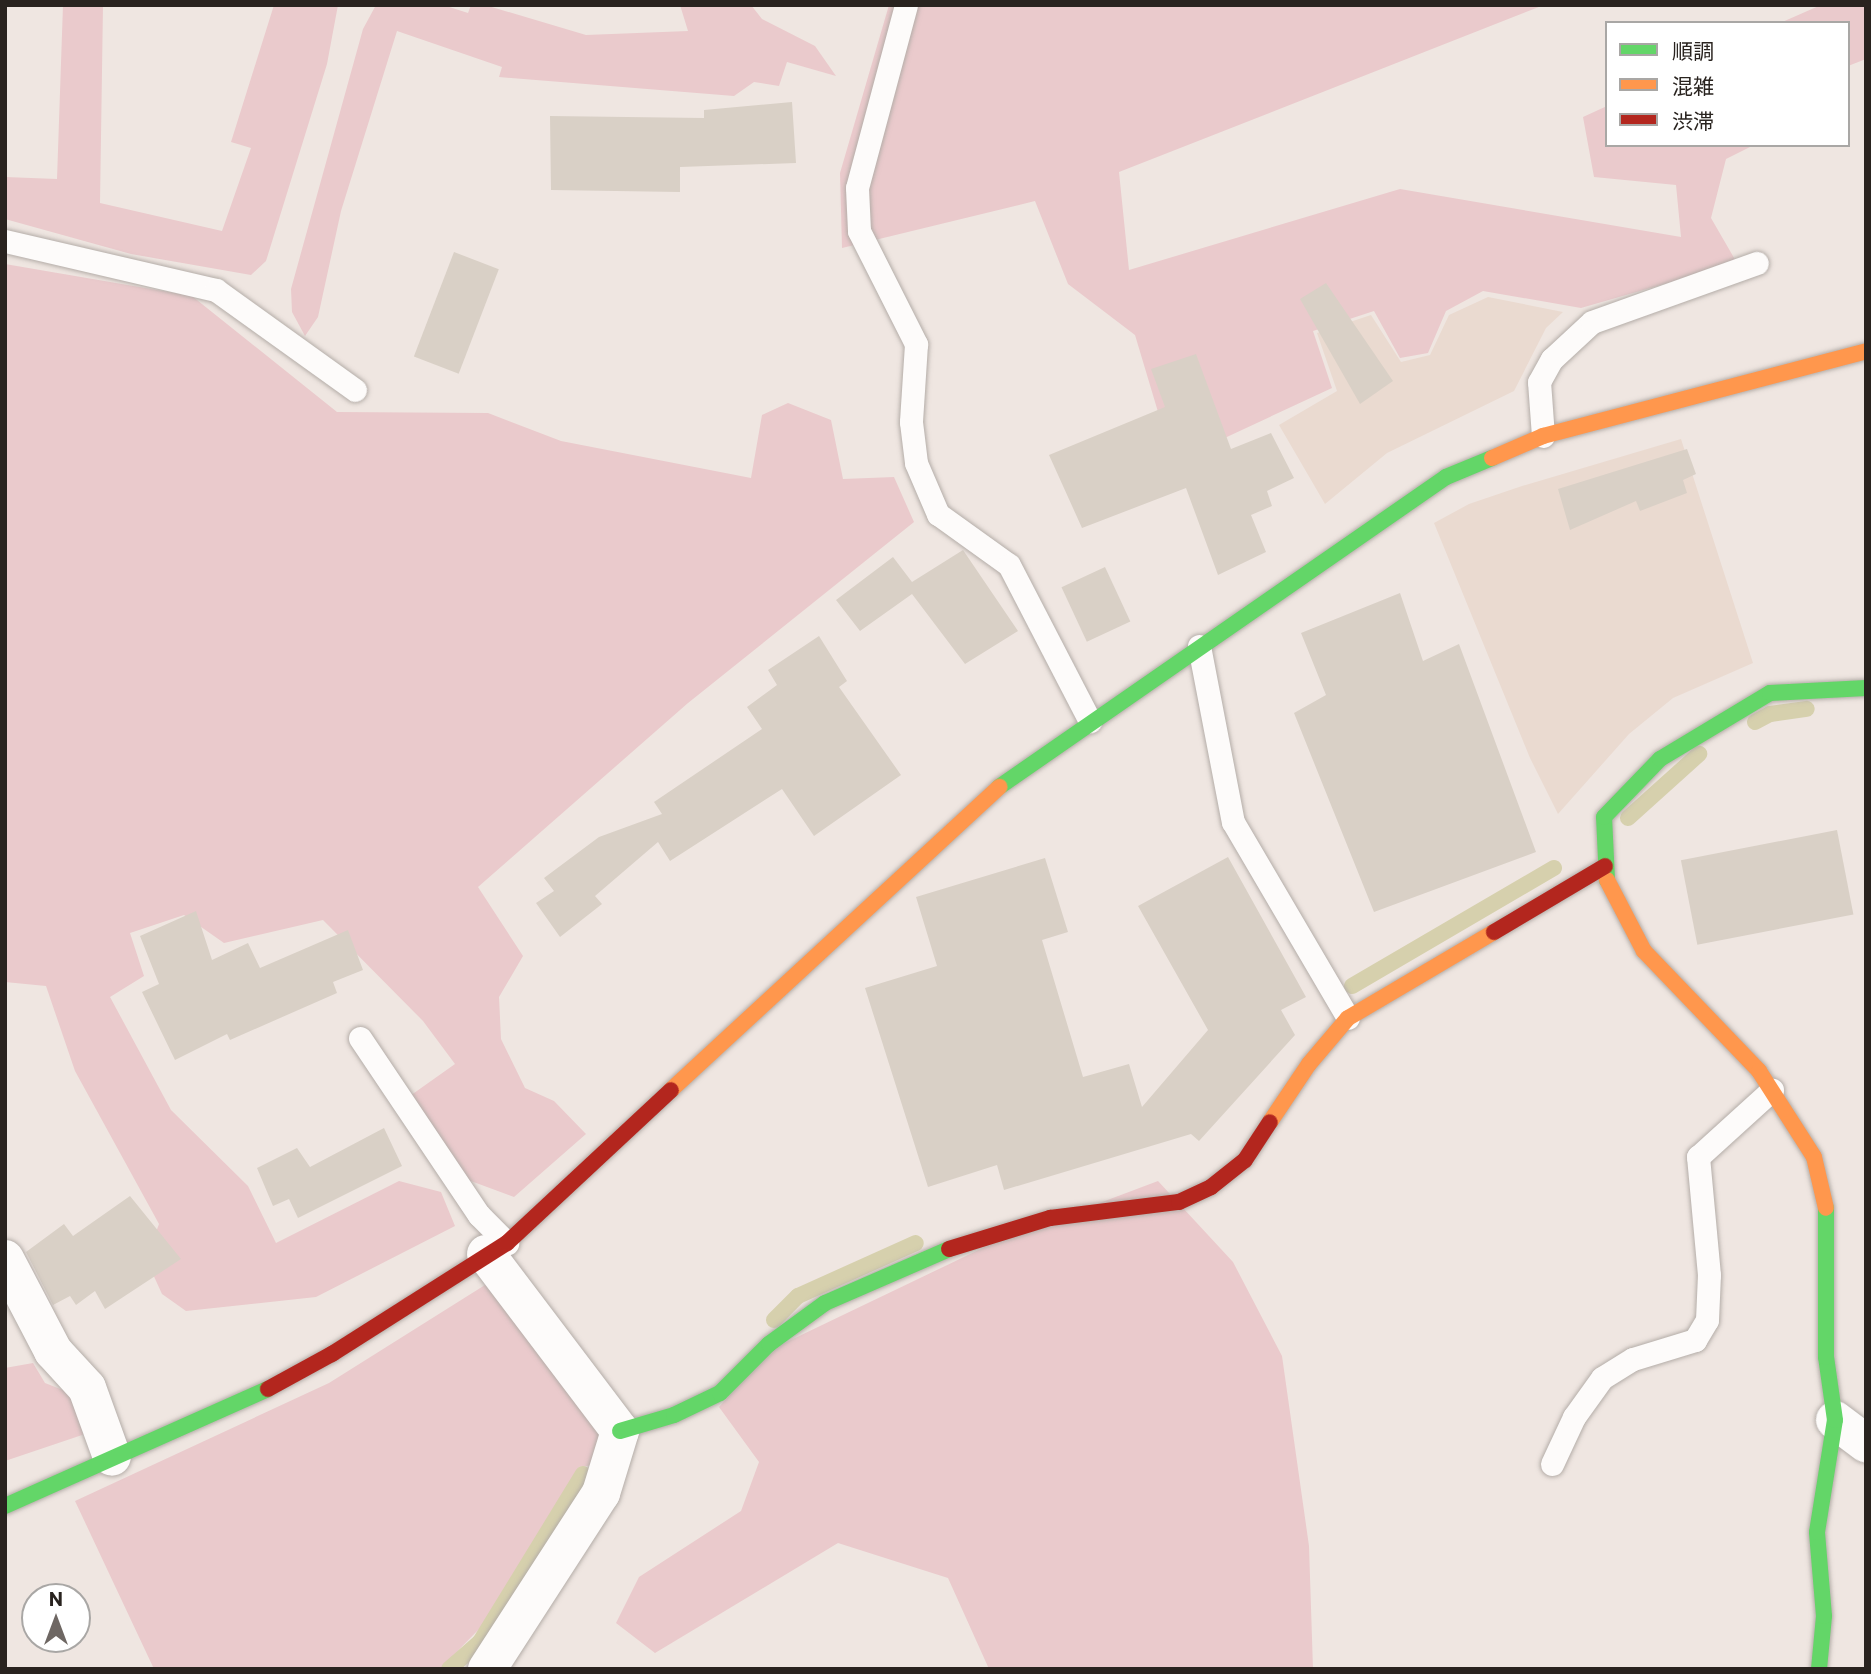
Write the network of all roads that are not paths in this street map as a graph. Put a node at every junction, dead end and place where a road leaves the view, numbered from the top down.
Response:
1 (906, 5) edge
2 (5, 241) edge
3 (1757, 263) dead end
4 (1866, 351) edge
5 (355, 390) dead end
6 (1543, 436) junction
7 (1199, 646) junction
8 (1866, 688) edge
9 (1090, 721) junction
10 (1605, 866) junction
11 (1348, 1018) junction
12 (360, 1038) dead end
13 (1772, 1090) junction
14 (496, 1249) junction
15 (5, 1259) edge
16 (1835, 1420) junction
17 (620, 1431) junction
18 (1866, 1443) edge
19 (112, 1457) junction
20 (1552, 1464) dead end
21 (5, 1506) edge
22 (487, 1669) edge
23 (1819, 1669) edge

1 - 9 lane
2 - 5 lane
3 - 6 lane
4 - 6 street
6 - 7 street
7 - 9 street
7 - 11 lane
8 - 10 street
9 - 14 street
10 - 11 street
10 - 13 street
11 - 17 street
12 - 14 lane
13 - 16 street
13 - 20 lane
14 - 17 street
14 - 19 street
15 - 19 street
16 - 18 street
16 - 23 street
17 - 22 street
19 - 21 street

